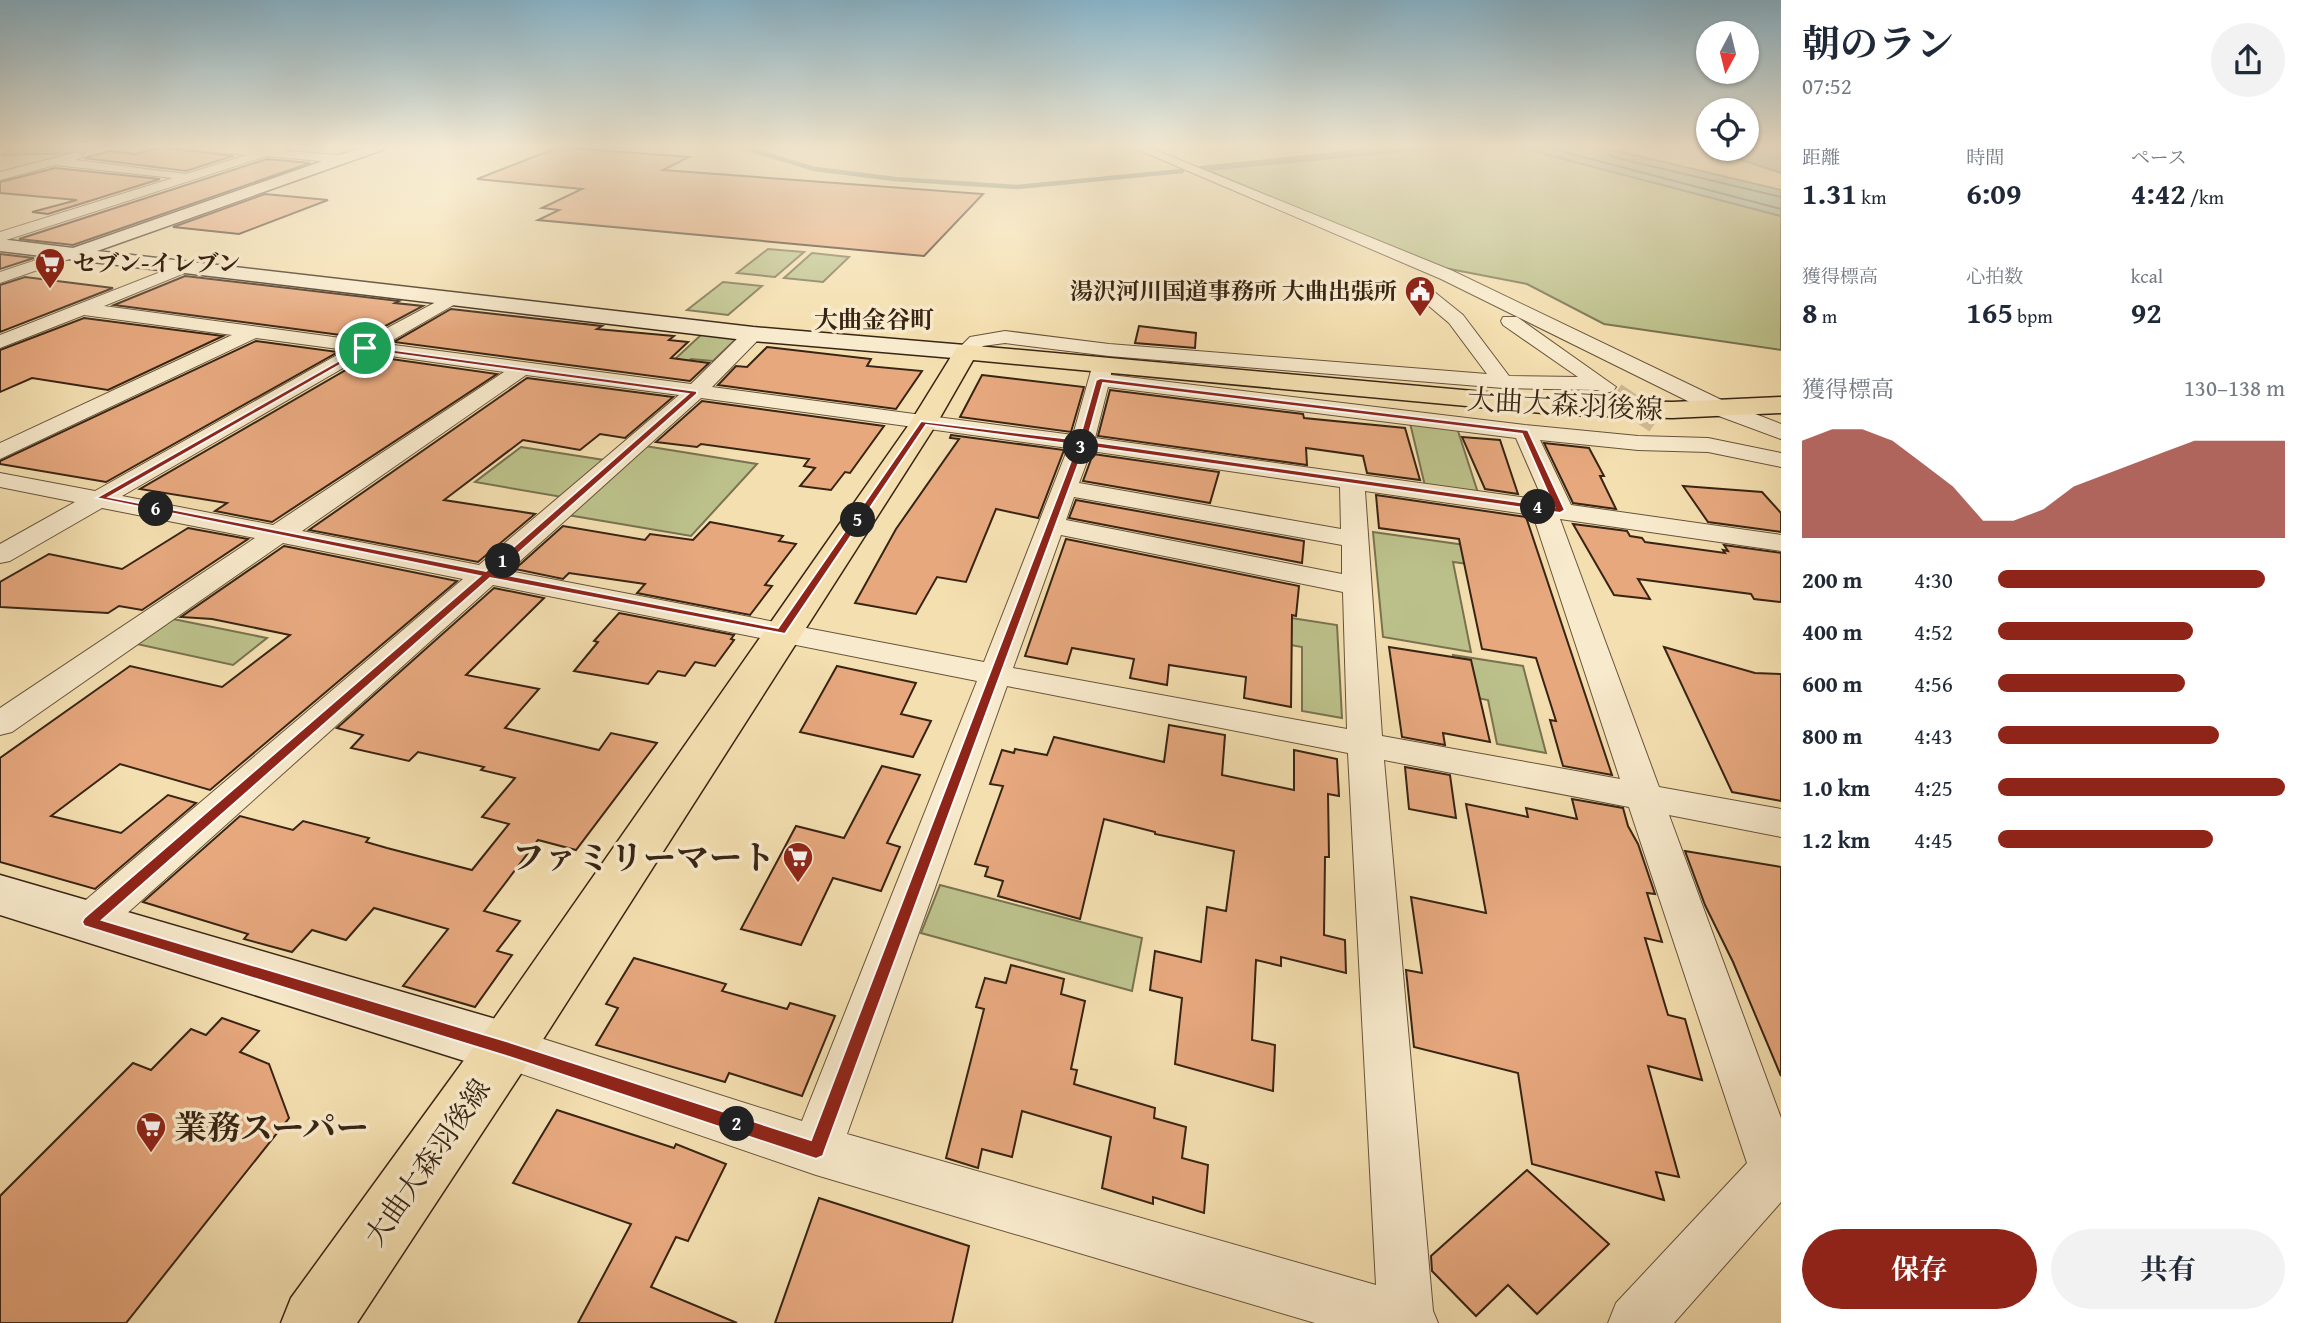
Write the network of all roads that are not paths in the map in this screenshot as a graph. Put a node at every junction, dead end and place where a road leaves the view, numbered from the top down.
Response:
1 (89, 209) edge
2 (199, 209) edge
3 (1286, 209) edge
4 (0, 237) edge
5 (0, 245) edge
6 (72, 253) junction
7 (186, 267) junction
8 (0, 278) edge
9 (1459, 281) junction
10 (1416, 286) dead end
11 (451, 299) junction
12 (82, 309) junction
13 (251, 333) junction
14 (753, 334) junction
15 (1473, 338) junction
16 (1537, 341) junction
17 (0, 342) edge
18 (365, 348) junction
19 (965, 352) junction
20 (520, 369) junction
21 (1101, 372) junction
22 (1503, 382) junction
23 (694, 393) junction
24 (1775, 405) edge
25 (1724, 410) junction
26 (1656, 422) tunnel mouth
27 (923, 423) junction
28 (1525, 432) junction
29 (1781, 432) edge
30 (1082, 443) junction
31 (1687, 444) junction
32 (0, 452) edge
33 (1781, 460) edge
34 (0, 480) edge
35 (1352, 482) junction
36 (1065, 488) junction
37 (101, 498) junction
38 (1552, 509) junction
39 (1051, 525) junction
40 (279, 533) junction
41 (1355, 540) junction
42 (1781, 543) edge
43 (0, 555) edge
44 (488, 574) junction
45 (1358, 586) junction
46 (781, 632) junction
47 (994, 674) junction
48 (0, 724) edge
49 (1365, 744) junction
50 (1645, 797) junction
51 (1781, 823) edge
52 (0, 895) edge
53 (89, 922) junction
54 (506, 1048) junction
55 (816, 1150) junction
56 (1778, 1166) edge
57 (316, 1323) edge
58 (1407, 1323) edge
59 (1636, 1323) edge

1 - 4 street
2 - 6 street
3 - 9 street
5 - 6 street
6 - 7 street
6 - 8 street
7 - 11 street
7 - 12 street
9 - 16 street
9 - 25 street
10 - 15 street
11 - 14 street
11 - 18 street
12 - 13 street
12 - 17 street
13 - 18 street
13 - 32 street
14 - 19 street
14 - 23 street
15 - 16 street
15 - 22 street
16 - 22 street
18 - 20 street
18 - 37 street
19 - 21 main road, 大曲大森羽後線
19 - 22 street
19 - 27 main road, 大曲大森羽後線
20 - 23 street
20 - 40 street
21 - 25 main road, 大曲大森羽後線
21 - 28 street
21 - 30 street
23 - 27 street
23 - 44 street
24 - 25 main road, 大曲大森羽後線
25 - 29 street
26 - 31 street
27 - 30 street
27 - 46 main road, 大曲大森羽後線
28 - 31 street
28 - 38 street
30 - 35 street
30 - 36 street
31 - 33 street
34 - 37 street
35 - 38 street
35 - 41 street
36 - 39 street
36 - 41 street
37 - 40 street
37 - 43 street
38 - 42 street
38 - 50 street
39 - 45 street
39 - 47 street
40 - 44 street
40 - 48 street
41 - 45 street
44 - 46 street
44 - 53 street
45 - 49 street
46 - 47 street
46 - 54 main road, 大曲大森羽後線
47 - 49 street
47 - 55 street
49 - 50 street
49 - 58 street
50 - 51 street
50 - 56 street
52 - 53 street
53 - 54 street
54 - 55 street
54 - 57 main road, 大曲大森羽後線
55 - 58 street
56 - 59 street

